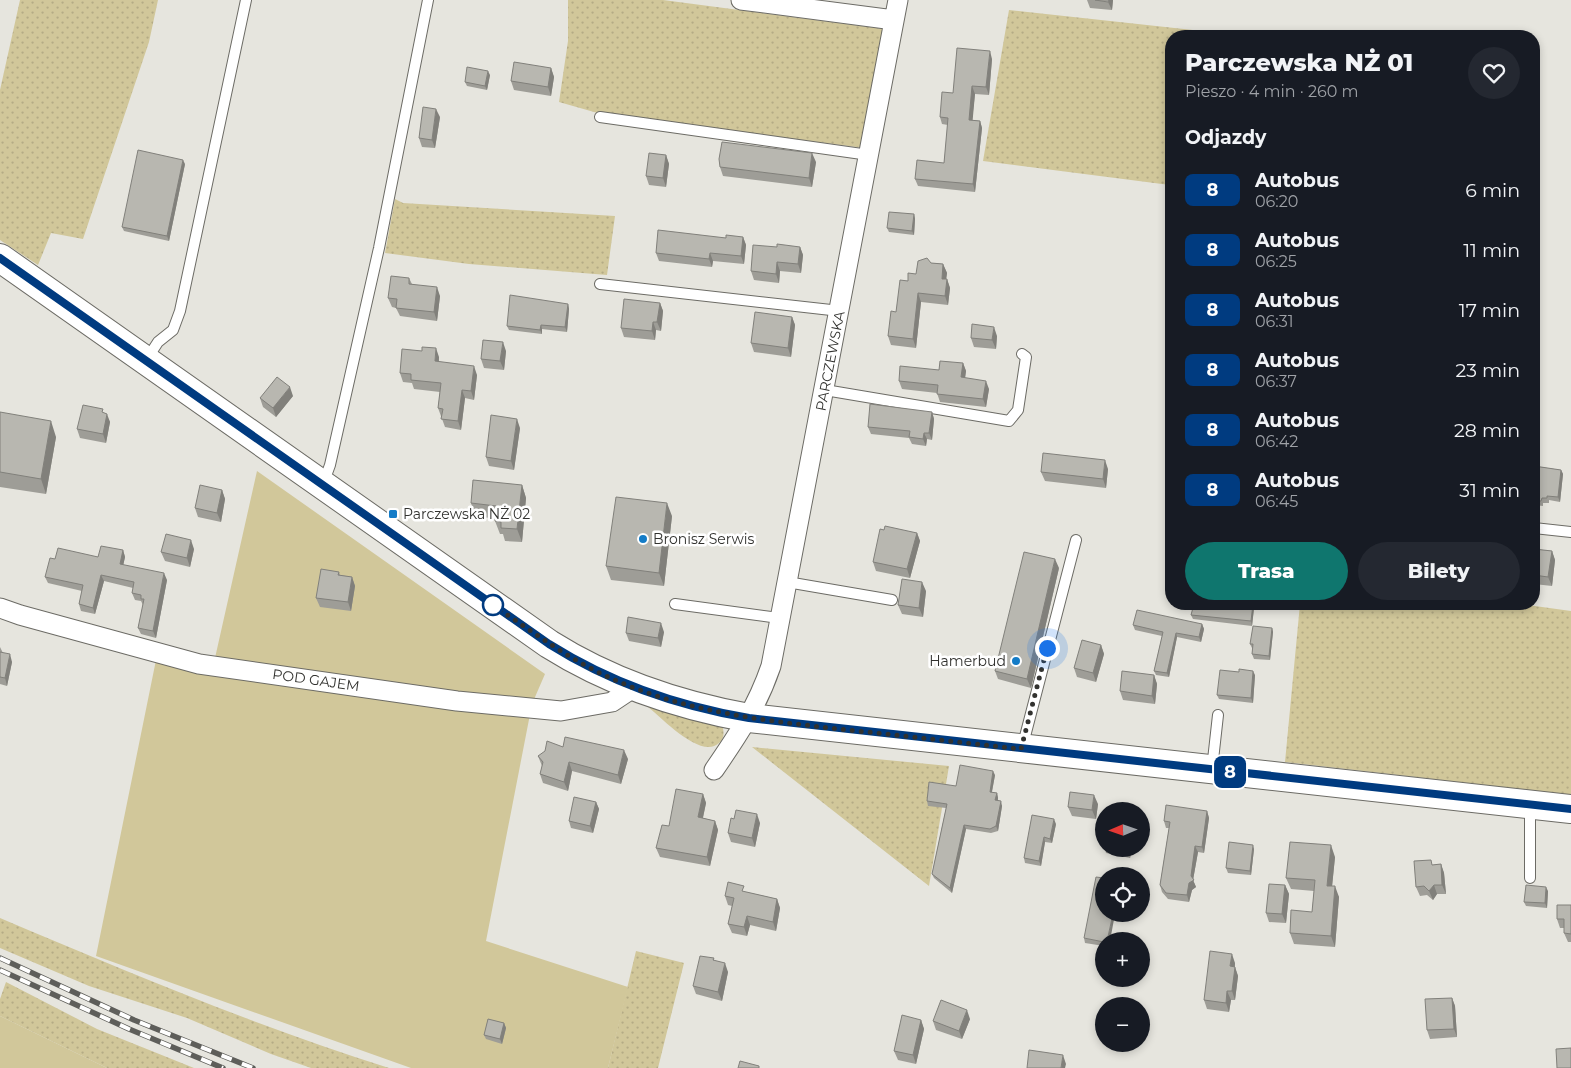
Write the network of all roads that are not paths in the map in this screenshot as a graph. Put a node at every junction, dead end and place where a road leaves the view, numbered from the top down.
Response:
1 (246, 0) edge
2 (428, 0) edge
3 (741, 0) edge
4 (898, 0) edge
5 (894, 20) junction
6 (600, 117) dead end
7 (869, 155) junction
8 (0, 258) edge
9 (600, 284) dead end
10 (840, 311) junction
11 (1022, 354) dead end
12 (146, 360) junction
13 (824, 390) junction
14 (322, 485) junction
15 (1540, 529) edge
16 (1571, 532) edge
17 (1076, 540) dead end
18 (787, 582) junction
19 (892, 600) dead end
20 (674, 604) dead end
21 (0, 608) edge
22 (779, 618) junction
23 (633, 688) junction
24 (1218, 716) dead end
25 (749, 718) junction
26 (1021, 749) junction
27 (714, 770) dead end
28 (1212, 770) junction
29 (1530, 804) junction
30 (1571, 809) edge
31 (1530, 878) dead end

1 - 12 lane
2 - 14 lane
3 - 5 street
4 - 5 street, PARCZEWSKA
5 - 7 street, PARCZEWSKA
6 - 7 lane
7 - 10 street, PARCZEWSKA
8 - 12 street
9 - 10 lane
10 - 13 street, PARCZEWSKA
11 - 13 lane
12 - 14 street
13 - 18 street, PARCZEWSKA
14 - 23 street
15 - 16 lane
17 - 26 lane
18 - 19 lane
18 - 22 street, PARCZEWSKA
20 - 22 lane
21 - 23 street, POD GAJEM
22 - 25 street, PARCZEWSKA
23 - 25 street
24 - 28 lane
25 - 26 street
25 - 27 street, PARCZEWSKA
26 - 28 street
28 - 29 street
29 - 30 street
29 - 31 lane

